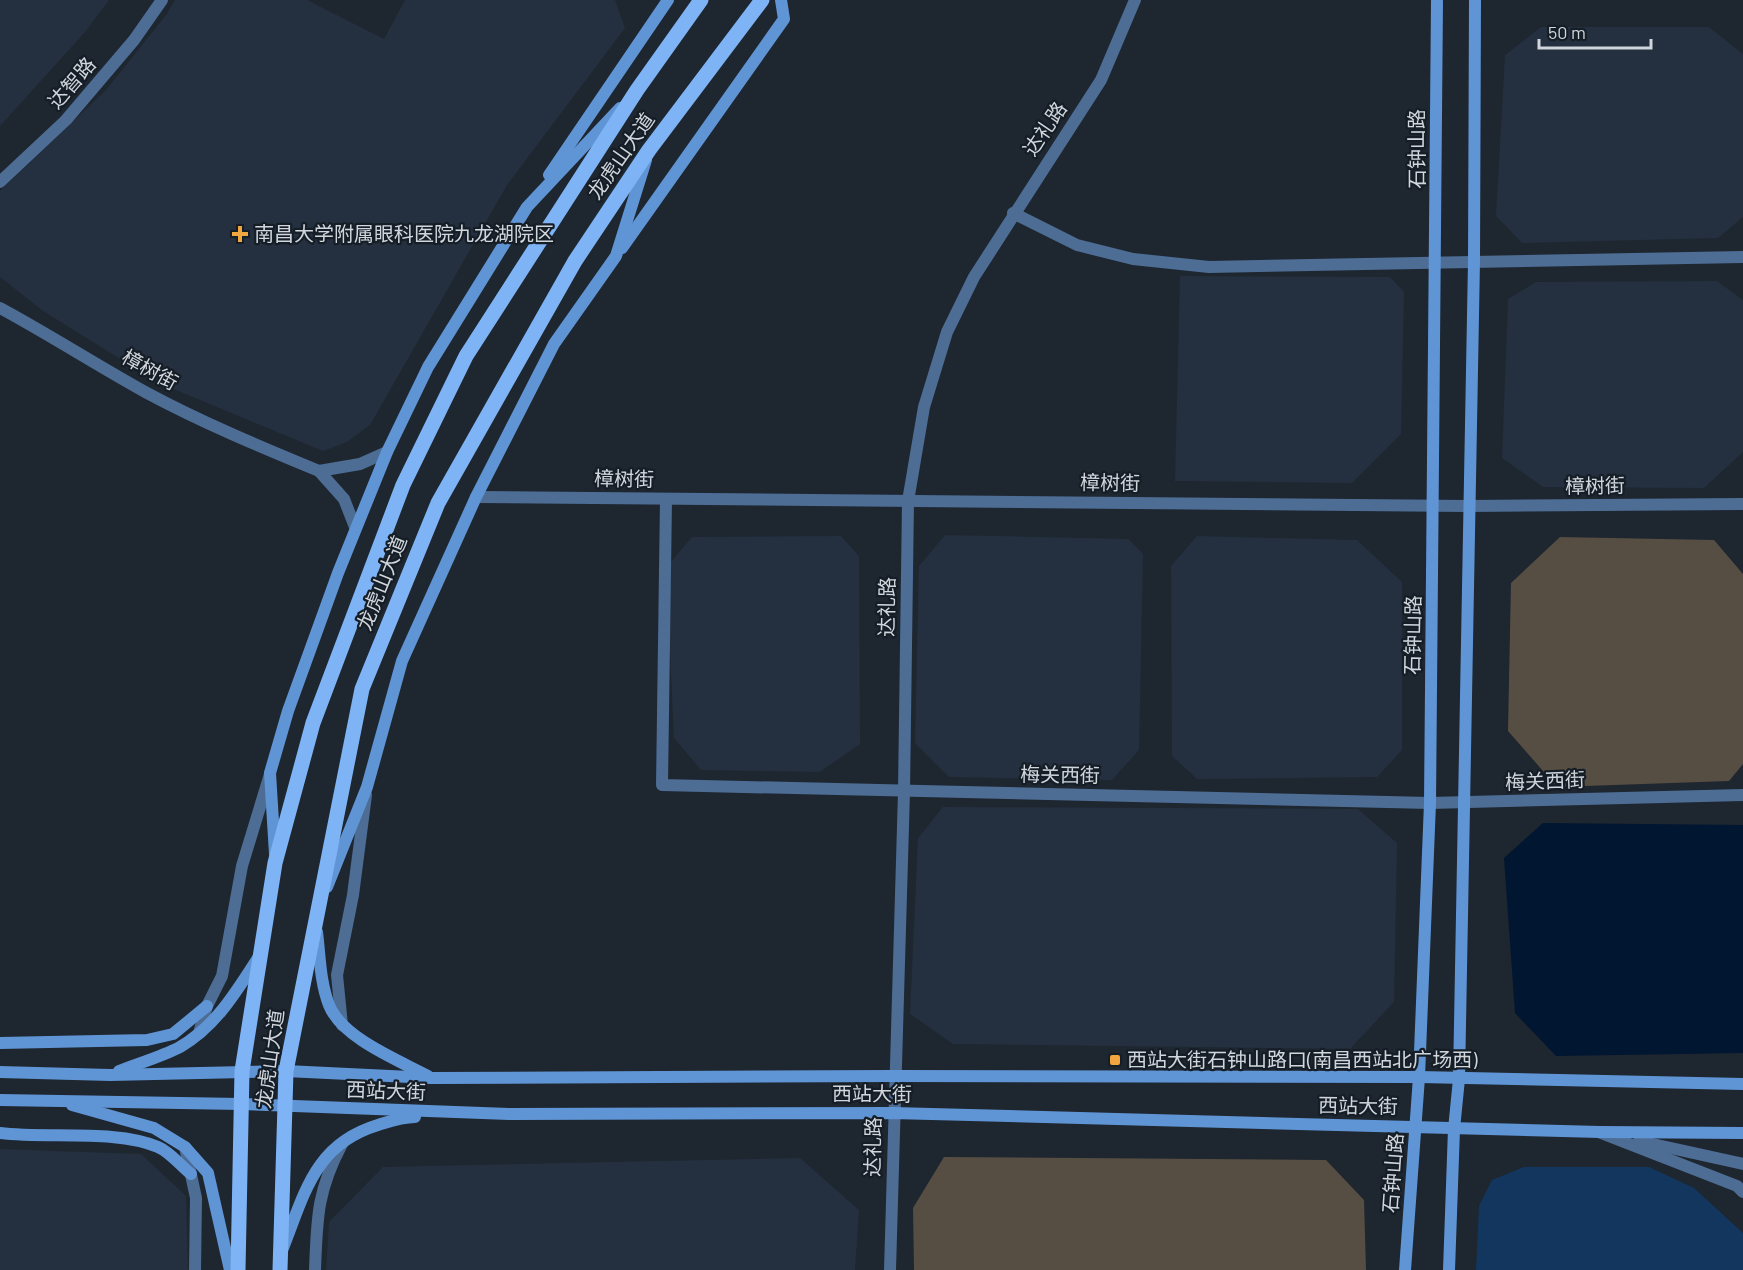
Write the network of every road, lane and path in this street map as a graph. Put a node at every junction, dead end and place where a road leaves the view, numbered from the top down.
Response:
1 (162, 0) edge
2 (668, 0) edge
3 (701, 0) edge
4 (762, 0) edge
5 (781, 0) edge
6 (1135, 0) edge
7 (1437, 0) edge
8 (1475, 0) edge
9 (637, 90) junction
10 (649, 150) junction
11 (0, 182) edge
12 (527, 207) junction
13 (1012, 213) junction
14 (616, 256) junction
15 (1743, 257) edge
16 (1436, 261) junction
17 (1473, 261) junction
18 (0, 308) edge
19 (387, 452) junction
20 (319, 471) junction
21 (476, 497) junction
22 (666, 499) junction
23 (908, 501) junction
24 (1743, 504) edge
25 (1434, 506) junction
26 (1467, 506) junction
27 (355, 527) junction
28 (270, 773) junction
29 (367, 787) junction
30 (904, 792) junction
31 (1743, 795) edge
32 (1464, 802) junction
33 (1430, 803) junction
34 (275, 863) junction
35 (315, 917) junction
36 (258, 958) junction
37 (207, 1006) junction
38 (342, 1025) junction
39 (199, 1033) junction
40 (0, 1042) edge
41 (242, 1071) junction
42 (286, 1071) junction
43 (0, 1072) edge
44 (110, 1074) junction
45 (894, 1076) junction
46 (1419, 1077) junction
47 (431, 1078) junction
48 (1459, 1079) junction
49 (1743, 1084) edge
50 (0, 1100) edge
51 (57, 1100) junction
52 (241, 1104) junction
53 (283, 1107) junction
54 (893, 1113) junction
55 (509, 1114) junction
56 (1416, 1127) junction
57 (1454, 1129) junction
58 (1600, 1132) junction
59 (0, 1133) edge
60 (1743, 1133) edge
61 (345, 1139) junction
62 (185, 1147) junction
63 (1743, 1164) edge
64 (191, 1174) junction
65 (1743, 1192) edge
66 (280, 1262) edge
67 (195, 1270) edge
68 (230, 1270) edge
69 (238, 1270) edge
70 (315, 1270) edge
71 (890, 1270) edge
72 (1405, 1270) edge
73 (1449, 1270) edge

1 - 11 street, 达智路
2 - 12 main road
3 - 9 main road, 龙虎山大道
4 - 10 main road, 龙虎山大道
5 - 14 main road
6 - 13 street, 达礼路
7 - 16 main road, 石钟山路
8 - 17 main road
9 - 12 main road
9 - 34 main road, 龙虎山大道
10 - 14 main road
10 - 35 main road, 龙虎山大道
12 - 19 main road
13 - 16 street
13 - 23 street, 达礼路
14 - 21 main road
15 - 17 street
16 - 17 street
16 - 25 main road, 石钟山路
17 - 26 main road
18 - 20 street, 樟树街
19 - 20 street
19 - 27 main road
20 - 27 street
21 - 22 street, 樟树街
21 - 29 main road
22 - 23 street, 樟树街
22 - 30 street, 梅关西街
23 - 25 street, 樟树街
23 - 30 street, 达礼路
24 - 26 street, 樟树街
25 - 26 street, 樟树街
25 - 33 main road, 石钟山路
26 - 32 main road
27 - 28 main road
28 - 34 main road
28 - 37 street
29 - 35 main road
29 - 38 street
30 - 33 street, 梅关西街
30 - 45 street, 达礼路
31 - 32 street, 梅关西街
32 - 33 street, 梅关西街
32 - 48 main road
33 - 46 main road, 石钟山路
34 - 36 main road, 龙虎山大道
35 - 38 main road
35 - 42 main road, 龙虎山大道
36 - 39 main road
36 - 41 main road, 龙虎山大道
37 - 39 street
37 - 40 main road
38 - 47 main road
39 - 44 main road
41 - 42 main road, 西站大街
41 - 44 main road, 西站大街
41 - 52 main road, 龙虎山大道
42 - 47 main road, 西站大街
42 - 53 main road, 龙虎山大道
43 - 44 main road, 西站大街
45 - 46 main road, 西站大街
45 - 47 main road, 西站大街
45 - 54 street, 达礼路
46 - 48 main road, 西站大街
46 - 56 main road, 石钟山路
48 - 49 main road, 西站大街
48 - 57 main road
50 - 51 main road, 西站大街
51 - 52 main road, 西站大街
51 - 62 main road
52 - 53 main road, 西站大街
52 - 69 main road, 龙虎山大道
53 - 55 main road, 西站大街
53 - 66 main road, 龙虎山大道
54 - 55 main road, 西站大街
54 - 56 main road, 西站大街
54 - 71 street, 达礼路
55 - 61 main road
56 - 57 main road, 西站大街
56 - 72 main road, 石钟山路
57 - 58 main road, 西站大街
57 - 73 main road
58 - 60 main road, 西站大街
58 - 63 street
58 - 65 street
59 - 64 main road
61 - 66 main road
61 - 70 street
62 - 64 street
62 - 68 main road
64 - 67 street

